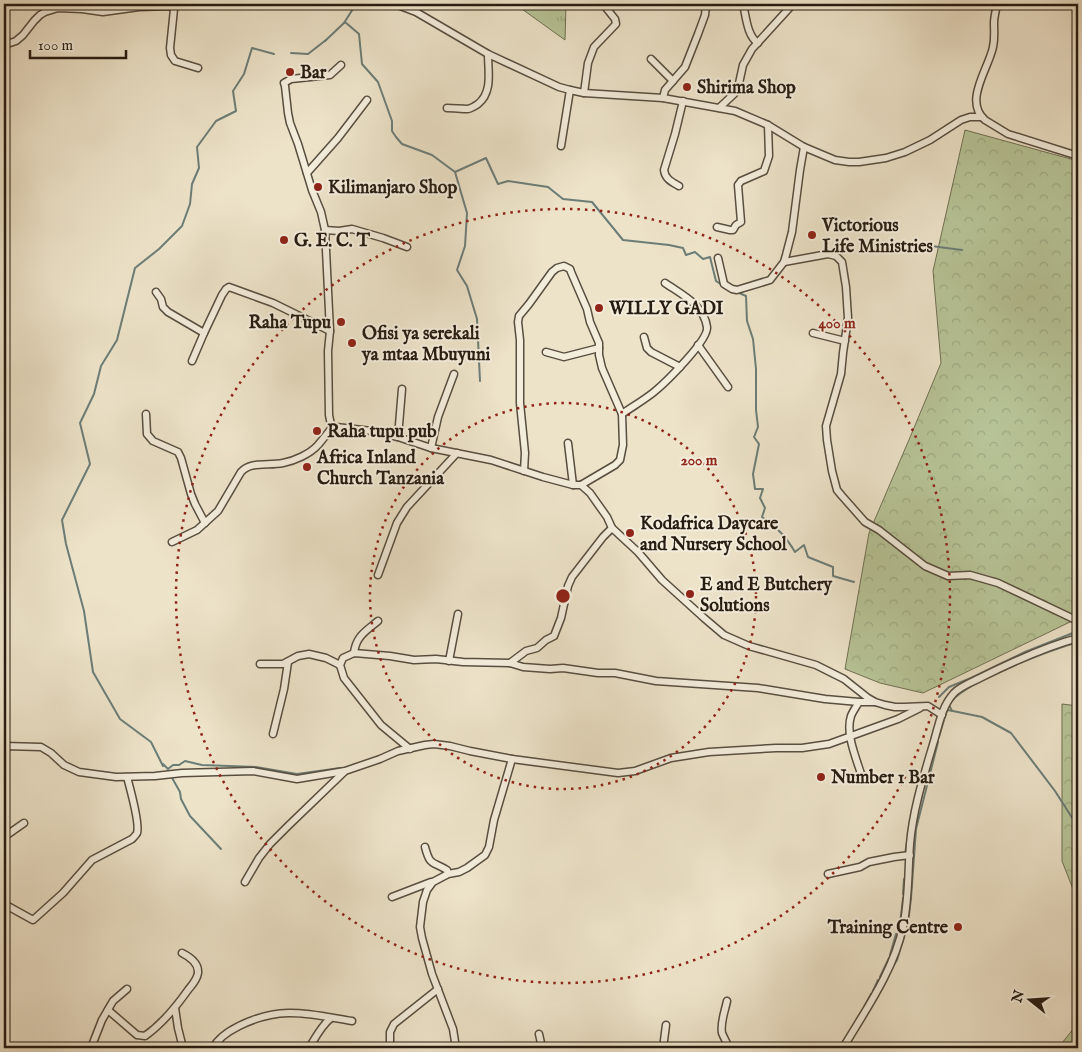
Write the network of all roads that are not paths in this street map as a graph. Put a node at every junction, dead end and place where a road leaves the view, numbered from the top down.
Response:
1 (395, 4) edge
2 (603, 4) edge
3 (706, 4) edge
4 (743, 4) edge
5 (793, 4) edge
6 (997, 4) edge
7 (758, 43) junction
8 (4, 45) edge
9 (488, 54) junction
10 (652, 59) dead end
11 (341, 65) dead end
12 (198, 68) dead end
13 (673, 81) junction
14 (570, 90) junction
15 (584, 93) junction
16 (663, 98) junction
17 (367, 100) dead end
18 (683, 101) junction
19 (448, 108) dead end
20 (719, 108) junction
21 (982, 117) junction
22 (768, 125) junction
23 (561, 146) dead end
24 (804, 147) junction
25 (1078, 156) edge
26 (307, 173) junction
27 (679, 186) dead end
28 (717, 226) dead end
29 (325, 230) junction
30 (406, 247) dead end
31 (718, 258) dead end
32 (784, 262) junction
33 (665, 283) dead end
34 (156, 292) dead end
35 (330, 331) junction
36 (204, 333) junction
37 (814, 333) dead end
38 (644, 337) dead end
39 (845, 341) junction
40 (698, 345) junction
41 (599, 348) junction
42 (546, 352) dead end
43 (192, 360) dead end
44 (680, 367) junction
45 (454, 374) dead end
46 (728, 387) dead end
47 (402, 389) dead end
48 (146, 414) dead end
49 (622, 414) junction
50 (333, 426) junction
51 (398, 437) junction
52 (568, 443) dead end
53 (431, 448) junction
54 (458, 453) junction
55 (524, 471) junction
56 (573, 485) junction
57 (581, 485) junction
58 (205, 523) junction
59 (612, 528) junction
60 (172, 542) dead end
61 (378, 575) dead end
62 (458, 614) dead end
63 (378, 621) dead end
64 (1078, 621) edge
65 (1078, 638) edge
66 (354, 653) junction
67 (449, 661) junction
68 (288, 662) junction
69 (510, 663) junction
70 (260, 664) dead end
71 (340, 666) junction
72 (859, 702) junction
73 (875, 702) junction
74 (924, 706) junction
75 (942, 715) junction
76 (273, 734) dead end
77 (850, 737) junction
78 (4, 746) edge
79 (410, 749) junction
80 (512, 759) junction
81 (345, 771) junction
82 (127, 777) junction
83 (862, 777) dead end
84 (24, 823) dead end
85 (4, 837) edge
86 (425, 847) dead end
87 (910, 855) junction
88 (448, 874) junction
89 (828, 874) dead end
90 (245, 882) dead end
91 (432, 882) junction
92 (392, 897) dead end
93 (4, 904) edge
94 (182, 953) dead end
95 (127, 989) dead end
96 (438, 989) junction
97 (727, 1001) dead end
98 (175, 1008) junction
99 (108, 1010) junction
100 (331, 1018) junction
101 (352, 1021) dead end
102 (666, 1025) dead end
103 (539, 1034) dead end
104 (91, 1048) edge
105 (183, 1048) edge
106 (213, 1048) edge
107 (309, 1048) edge
108 (390, 1048) edge
109 (456, 1048) edge
110 (542, 1048) edge
111 (663, 1048) edge
112 (729, 1048) edge
113 (843, 1048) edge

1 - 9 street
2 - 15 street
3 - 13 street
4 - 7 street
5 - 7 street
6 - 21 street
7 - 20 street
8 - 12 street
9 - 14 street
9 - 19 street
10 - 13 street
11 - 26 street
13 - 16 street
14 - 15 street
14 - 23 street
15 - 16 street
16 - 18 street
17 - 26 street
18 - 20 street
18 - 27 street
20 - 22 street
21 - 24 street
21 - 25 street
22 - 24 street
22 - 28 street
24 - 32 street
26 - 29 street
29 - 30 street
29 - 35 street
31 - 32 street
32 - 39 street
33 - 40 street
34 - 36 street
35 - 36 street
35 - 50 street
36 - 43 street
37 - 39 street
38 - 44 street
39 - 64 street
40 - 44 street
40 - 46 street
41 - 42 street
41 - 49 street
41 - 55 street
44 - 49 street
45 - 53 street
47 - 51 street
48 - 58 street
49 - 57 street
50 - 51 street
50 - 58 street
51 - 53 street
52 - 56 street
53 - 54 street
54 - 55 street
54 - 61 street
55 - 56 street
56 - 57 street
57 - 59 street
58 - 60 street
59 - 69 street
59 - 73 street
62 - 67 street
63 - 66 street
65 - 75 street
66 - 67 street
66 - 71 street
67 - 69 street
68 - 70 street
68 - 71 street
68 - 76 street
69 - 72 street
71 - 79 street
72 - 73 street
72 - 77 street
73 - 74 street
74 - 75 street
74 - 77 street
75 - 87 street
77 - 80 street
77 - 83 street
78 - 82 street
79 - 80 street
79 - 81 street
80 - 88 street
81 - 82 street
81 - 90 street
82 - 93 street
84 - 85 street
86 - 88 street
87 - 89 street
87 - 113 street
88 - 91 street
91 - 92 street
91 - 96 street
94 - 98 street
95 - 99 street
96 - 108 street
96 - 109 street
97 - 112 street
98 - 99 street
98 - 105 street
99 - 104 street
100 - 101 street
100 - 106 street
100 - 107 street
102 - 111 street
103 - 110 street

